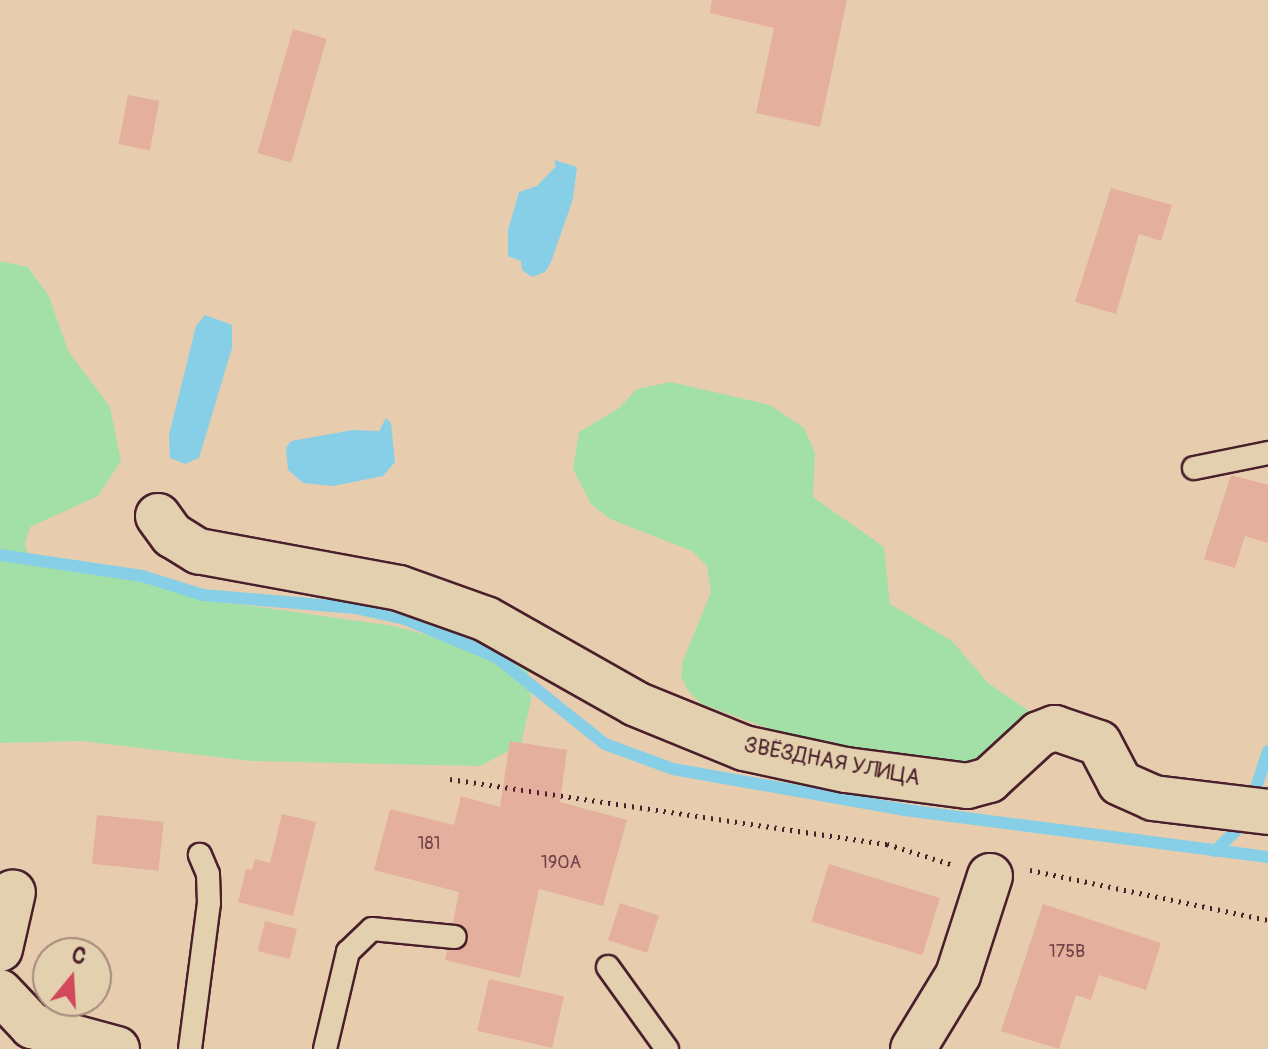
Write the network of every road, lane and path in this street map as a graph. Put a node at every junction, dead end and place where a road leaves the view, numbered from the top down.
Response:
1 (1268, 453) edge
2 (1194, 468) dead end
3 (158, 516) dead end
4 (450, 779) dead end
5 (1268, 812) edge
6 (200, 855) dead end
7 (990, 876) junction
8 (13, 892) dead end
9 (1268, 920) edge
10 (455, 937) dead end
11 (0, 949) edge
12 (608, 967) dead end
13 (0, 992) edge
14 (117, 1049) edge
15 (190, 1049) edge
16 (325, 1049) edge
17 (667, 1049) edge
18 (913, 1049) edge

1 - 2 lane
3 - 5 street, ЗВЁЗДНАЯ УЛИЦА
4 - 7 path
6 - 15 lane
7 - 9 path
7 - 18 street
8 - 11 street
10 - 16 lane
12 - 17 lane
13 - 14 street

